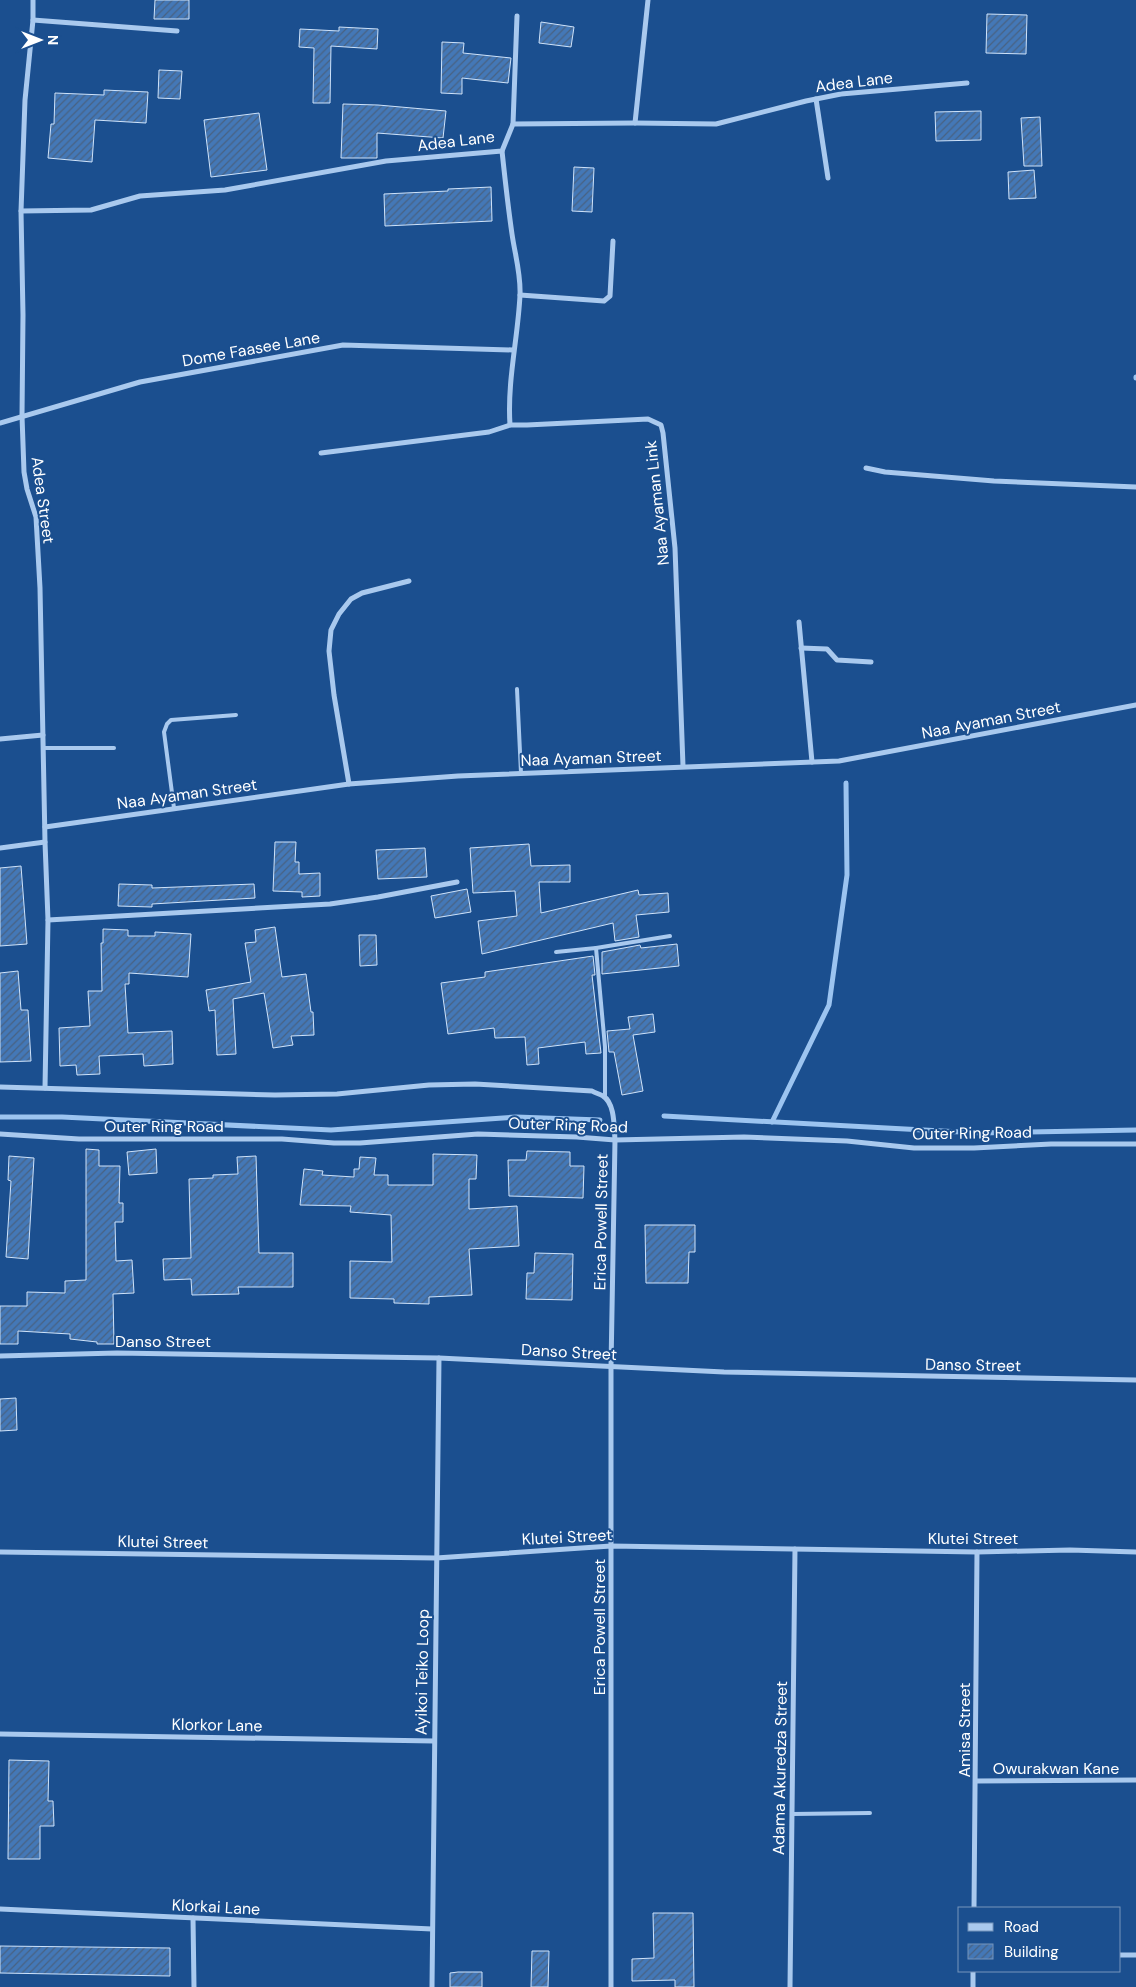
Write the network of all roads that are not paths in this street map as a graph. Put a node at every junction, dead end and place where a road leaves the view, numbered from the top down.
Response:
1 (33, 0) edge
2 (648, 0) edge
3 (516, 16) dead end
4 (33, 20) junction
5 (177, 31) dead end
6 (967, 83) dead end
7 (816, 99) junction
8 (635, 122) junction
9 (513, 124) junction
10 (502, 151) junction
11 (828, 178) dead end
12 (21, 211) junction
13 (613, 241) dead end
14 (520, 296) junction
15 (513, 350) junction
16 (22, 416) junction
17 (0, 423) edge
18 (510, 424) junction
19 (321, 453) dead end
20 (866, 468) dead end
21 (1133, 487) edge
22 (409, 581) dead end
23 (798, 622) dead end
24 (801, 648) junction
25 (871, 662) dead end
26 (516, 689) dead end
27 (1136, 705) edge
28 (236, 715) dead end
29 (43, 735) junction
30 (0, 739) edge
31 (44, 748) junction
32 (114, 748) dead end
33 (812, 762) junction
34 (683, 766) junction
35 (521, 774) junction
36 (349, 784) junction
37 (174, 808) junction
38 (45, 827) junction
39 (45, 842) junction
40 (0, 848) edge
41 (457, 882) dead end
42 (48, 920) junction
43 (670, 936) dead end
44 (596, 948) junction
45 (556, 952) dead end
46 (0, 1087) edge
47 (45, 1088) junction
48 (605, 1097) junction
49 (0, 1134) edge
50 (615, 1140) junction
51 (1136, 1144) edge
52 (0, 1356) edge
53 (439, 1358) junction
54 (611, 1367) junction
55 (1136, 1380) edge
56 (611, 1546) junction
57 (795, 1549) junction
58 (0, 1552) edge
59 (977, 1552) junction
60 (1136, 1552) edge
61 (436, 1558) junction
62 (0, 1734) edge
63 (434, 1741) junction
64 (1136, 1780) edge
65 (976, 1781) junction
66 (870, 1813) dead end
67 (792, 1814) junction
68 (974, 1907) edge
69 (0, 1909) edge
70 (193, 1918) junction
71 (432, 1929) junction
72 (1121, 1955) edge
73 (1136, 1955) edge
74 (973, 1972) edge
75 (194, 1987) edge
76 (432, 1987) edge
77 (611, 1987) edge
78 (790, 1987) edge
79 (973, 1987) edge

1 - 4 street, Adea Street
2 - 8 street
3 - 9 street
4 - 5 street
4 - 12 street, Adea Street
6 - 7 street, Adea Lane
7 - 8 street, Adea Lane
7 - 11 street
8 - 9 street, Adea Lane
9 - 10 street, Adea Lane
10 - 12 street, Adea Lane
10 - 14 street
12 - 16 street, Adea Street
13 - 14 street
14 - 15 street
15 - 16 street, Dome Faasee Lane
15 - 18 street
16 - 17 street, Dome Faasee Lane
16 - 29 street, Adea Street
18 - 19 street
18 - 34 street, Naa Ayaman Link
20 - 21 street
22 - 36 street
23 - 24 street
24 - 25 street
24 - 33 street
26 - 35 lane
27 - 33 street, Naa Ayaman Street
28 - 37 lane
29 - 30 street
29 - 31 street, Adea Street
31 - 32 lane
31 - 38 street, Adea Street
33 - 34 street, Naa Ayaman Street
34 - 35 street, Naa Ayaman Street
35 - 36 street, Naa Ayaman Street
36 - 37 street, Naa Ayaman Street
37 - 38 street, Naa Ayaman Street
38 - 39 street, Adea Street
39 - 40 street
39 - 42 street, Adea Street
41 - 42 street
42 - 47 street, Adea Street
43 - 44 lane
44 - 45 lane
44 - 48 lane
46 - 47 street
47 - 48 street
48 - 50 street, Erica Powell Street
49 - 50 street, Outer Ring Road
50 - 51 street, Outer Ring Road
50 - 54 street, Erica Powell Street
52 - 53 street, Danso Street
53 - 54 street, Danso Street
53 - 61 street, Ayikoi Teiko Loop
54 - 55 street, Danso Street
54 - 56 street, Erica Powell Street
56 - 57 street, Klutei Street
56 - 61 street, Klutei Street
56 - 77 street, Erica Powell Street
57 - 59 street, Klutei Street
57 - 67 street, Adama Akuredza Street
58 - 61 street, Klutei Street
59 - 60 street, Klutei Street
59 - 65 street, Amisa Street
61 - 63 street, Ayikoi Teiko Loop
62 - 63 street, Klorkor Lane
63 - 71 street, Ayikoi Teiko Loop
64 - 65 street, Owurakwan Kane
65 - 68 street, Amisa Street
66 - 67 lane
67 - 78 street, Adama Akuredza Street
69 - 70 street, Klorkai Lane
70 - 71 street, Klorkai Lane
70 - 75 street
71 - 76 street, Ayikoi Teiko Loop
72 - 73 street
74 - 79 street

